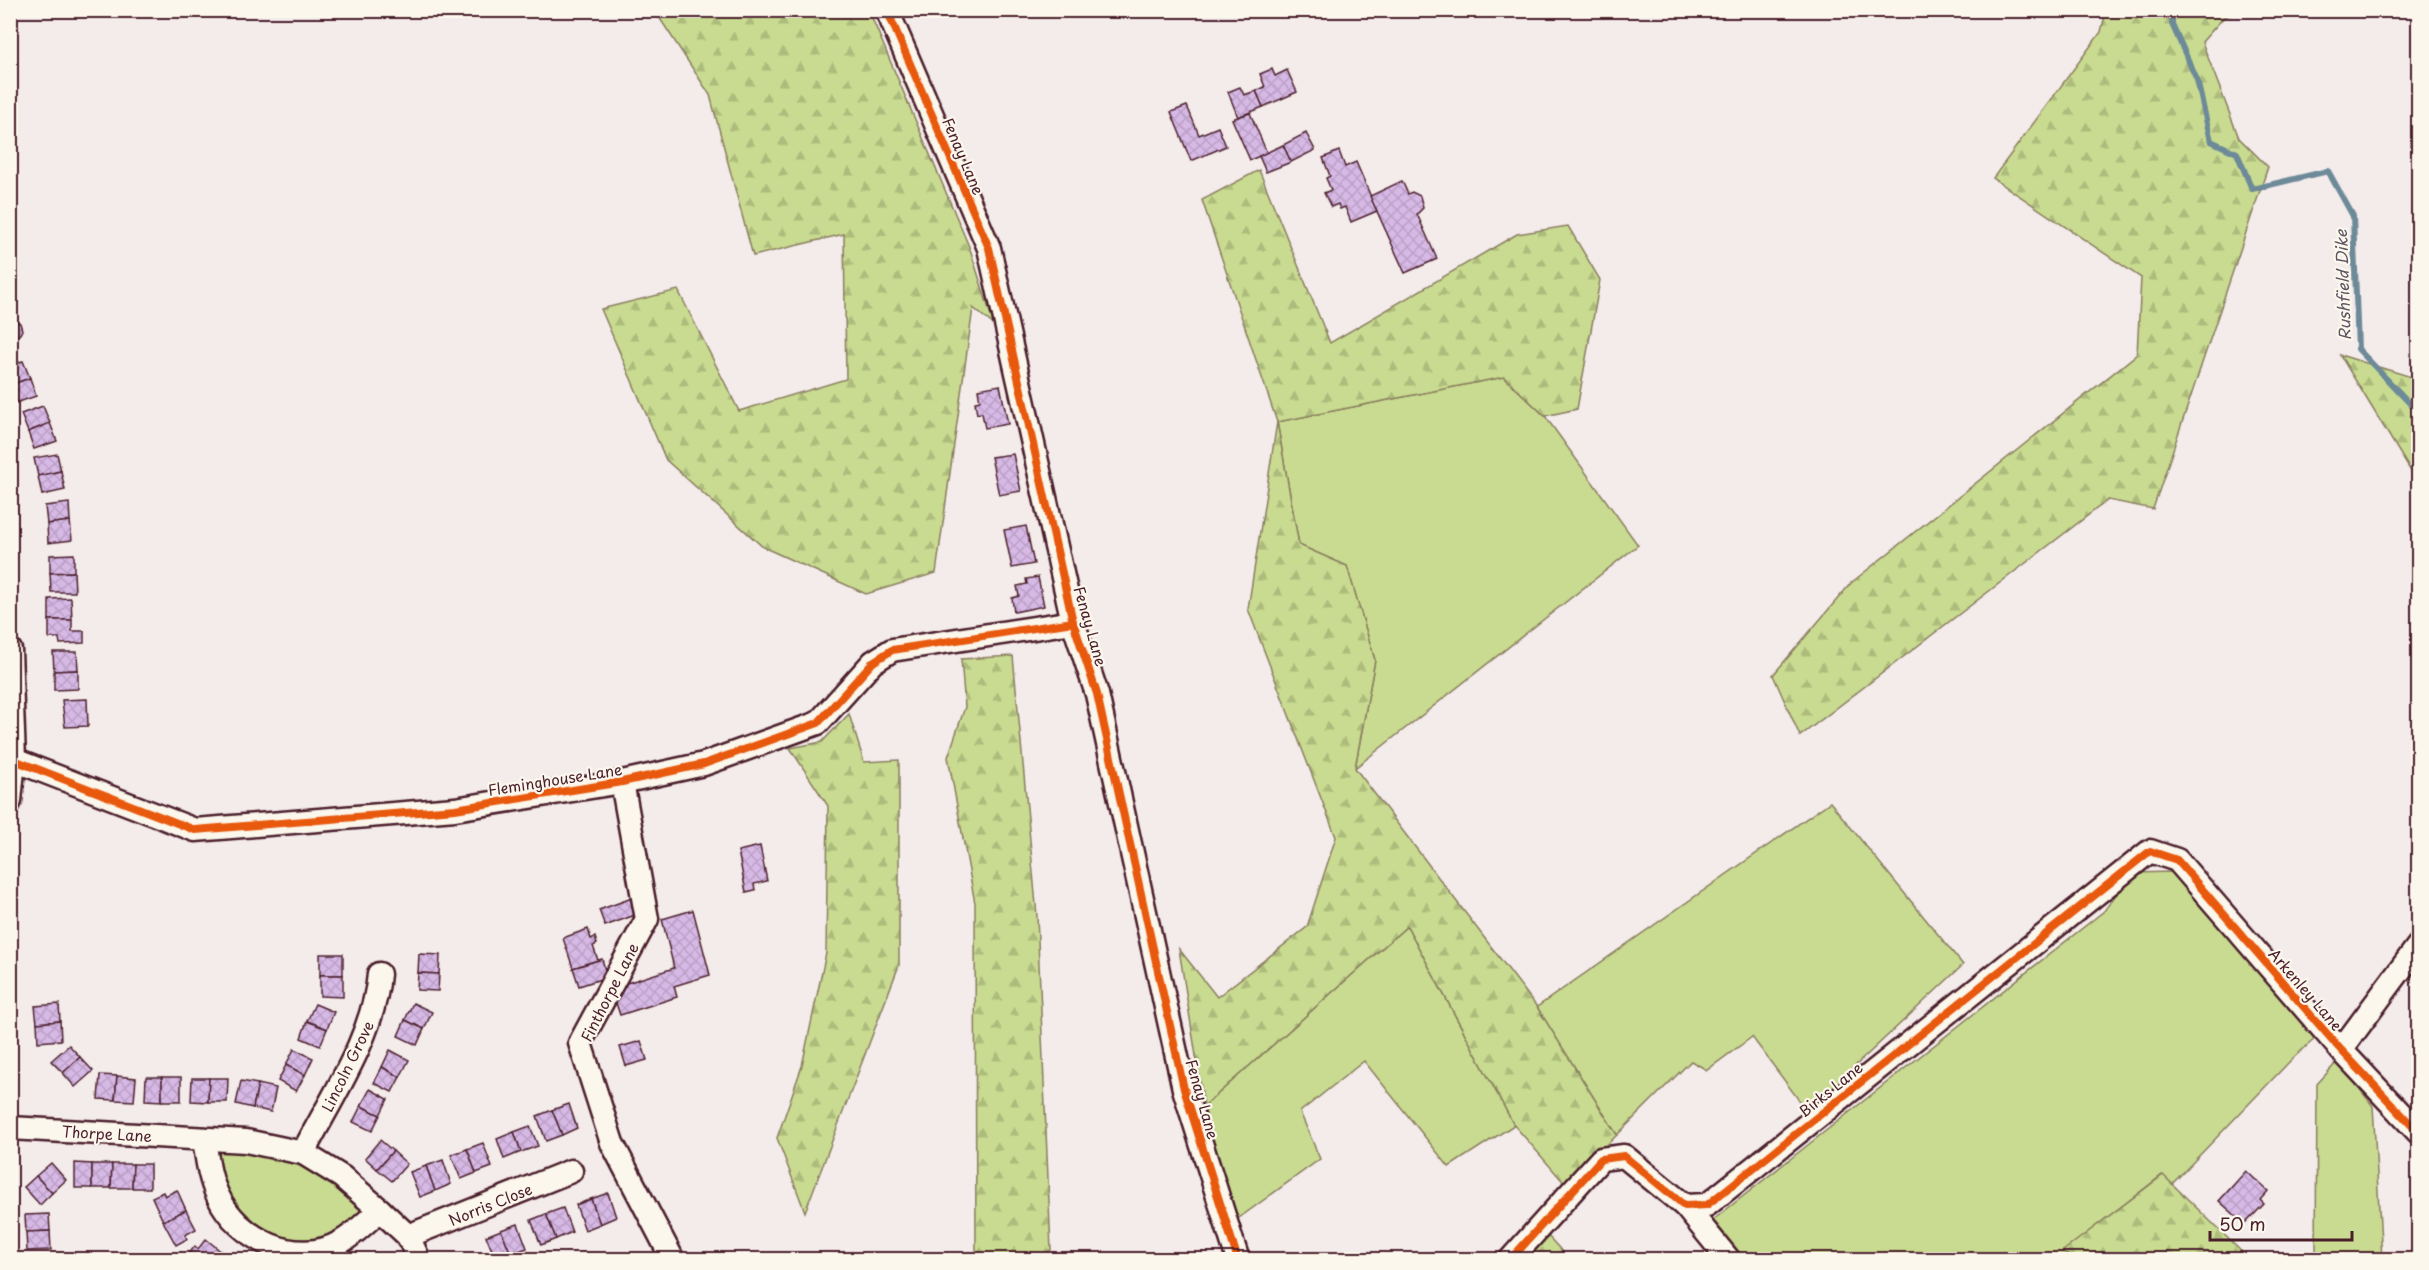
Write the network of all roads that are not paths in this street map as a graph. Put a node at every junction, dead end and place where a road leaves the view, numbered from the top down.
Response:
1 (887, 10) edge
2 (1074, 622) junction
3 (10, 650) edge
4 (14, 760) junction
5 (622, 782) junction
6 (10, 801) edge
7 (2177, 860) joint
8 (2418, 946) edge
9 (379, 974) dead end
10 (2341, 1050) junction
11 (10, 1128) edge
12 (2418, 1132) edge
13 (204, 1139) junction
14 (303, 1154) junction
15 (571, 1171) dead end
16 (1685, 1206) junction
17 (380, 1210) junction
18 (408, 1236) junction
19 (419, 1260) edge
20 (673, 1260) edge
21 (1238, 1260) edge
22 (1510, 1260) edge
23 (1729, 1260) edge

1 - 2 street, Fenay Lane
2 - 5 street, Fleminghouse Lane
2 - 21 street, Fenay Lane
3 - 4 street
4 - 5 street, Fleminghouse Lane
4 - 6 street
5 - 20 street, Finthorpe Lane
7 - 10 street, Arkenley Lane
7 - 16 street, Birks Lane
8 - 10 street
9 - 14 street, Lincoln Grove
10 - 12 street, Arkenley Lane
11 - 13 street, Thorpe Lane
13 - 14 street, Thorpe Lane
13 - 17 street
14 - 17 street, Thorpe Lane
15 - 18 street, Norris Close
16 - 22 street
16 - 23 street
17 - 18 street, Thorpe Lane
18 - 19 street, Thorpe Lane

